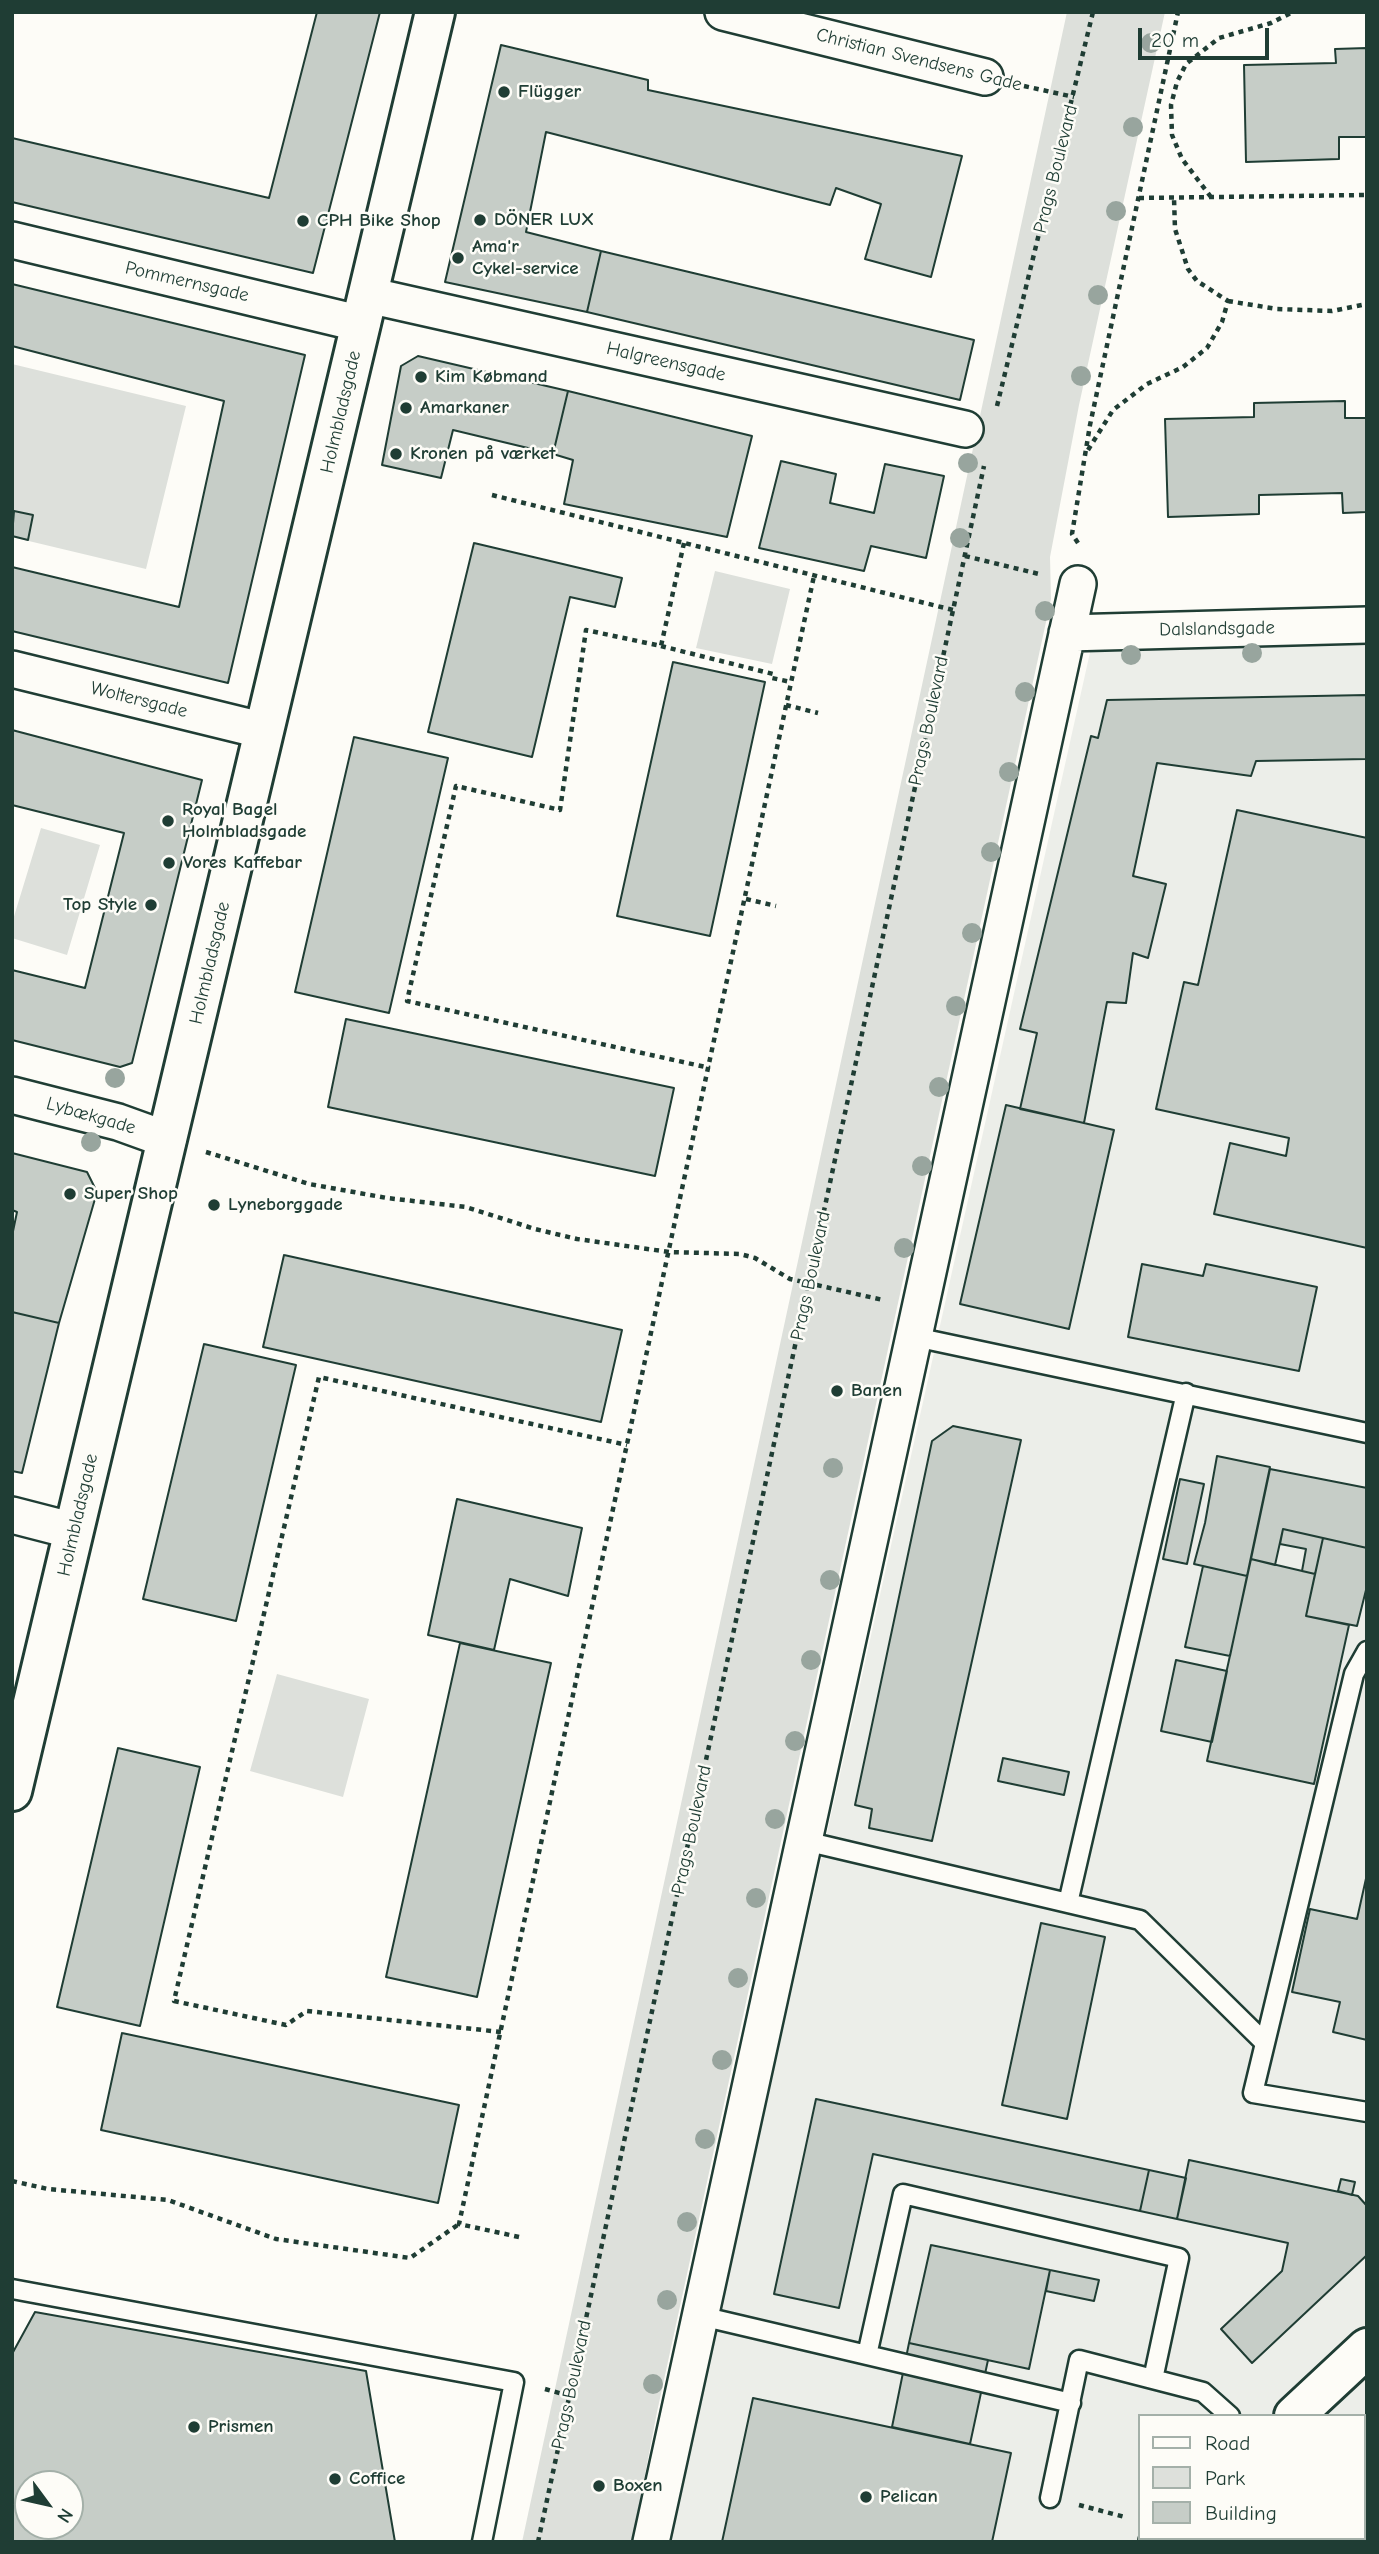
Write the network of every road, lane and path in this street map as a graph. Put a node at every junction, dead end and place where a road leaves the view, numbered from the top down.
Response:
1 (435, 12) edge
2 (723, 12) edge
3 (1093, 12) edge
4 (1178, 12) edge
5 (1293, 12) edge
6 (985, 77) joint
7 (1074, 97) junction
8 (1367, 195) edge
9 (1211, 197) junction
10 (1139, 198) junction
11 (1174, 198) junction
12 (12, 240) edge
13 (1228, 301) junction
14 (1367, 304) edge
15 (365, 310) junction
16 (996, 410) dead end
17 (965, 429) dead end
18 (1085, 454) junction
19 (985, 461) dead end
20 (492, 495) dead end
21 (684, 543) junction
22 (965, 556) junction
23 (814, 576) junction
24 (1078, 584) junction
25 (953, 610) junction
26 (1367, 625) edge
27 (1067, 633) junction
28 (661, 646) junction
29 (12, 669) edge
30 (791, 682) junction
31 (786, 705) junction
32 (818, 713) dead end
33 (265, 731) junction
34 (746, 899) junction
35 (776, 906) dead end
36 (710, 1068) junction
37 (12, 1095) edge
38 (168, 1140) junction
39 (668, 1252) junction
40 (809, 1284) junction
41 (919, 1323) junction
42 (1186, 1393) junction
43 (1367, 1433) edge
44 (627, 1445) junction
45 (12, 1515) edge
46 (74, 1531) junction
47 (1367, 1651) edge
48 (12, 1791) edge
49 (805, 1841) junction
50 (1068, 1903) junction
51 (501, 2032) junction
52 (1265, 2043) junction
53 (1367, 2112) edge
54 (12, 2181) edge
55 (459, 2224) junction
56 (519, 2237) dead end
57 (12, 2289) edge
58 (701, 2316) junction
59 (1367, 2348) edge
60 (867, 2355) junction
61 (1153, 2379) junction
62 (1071, 2403) junction
63 (1304, 2412) edge
64 (1228, 2414) edge
65 (1050, 2498) joint
66 (1128, 2518) dead end
67 (482, 2542) edge
68 (538, 2542) edge
69 (651, 2542) edge

1 - 15 street, Holmbladsgade
2 - 6 street, Christian Svendsens Gade
3 - 7 path, Prags Boulevard
4 - 10 path
5 - 9 path
6 - 7 path, Christian Svendsens Gade
7 - 16 path, Prags Boulevard
8 - 9 path
9 - 11 path
10 - 11 path
10 - 18 path
11 - 13 path
12 - 15 street, Pommernsgade
13 - 14 path
13 - 18 path
15 - 17 street, Halgreensgade
15 - 33 street, Holmbladsgade
18 - 24 path
19 - 22 path, Prags Boulevard
20 - 21 path
21 - 23 path
21 - 28 path
22 - 24 path
22 - 25 path, Prags Boulevard
23 - 25 path
23 - 30 path
24 - 27 street
25 - 40 path, Prags Boulevard
26 - 27 street, Dalslandsgade
27 - 41 street
28 - 30 path
28 - 36 path
29 - 33 street, Woltersgade
30 - 31 path
31 - 32 path
31 - 34 path
33 - 38 street, Holmbladsgade
34 - 35 path
34 - 36 path
36 - 39 path
37 - 38 street, Lybækgade
38 - 39 path
38 - 46 street, Holmbladsgade
39 - 40 path
39 - 44 path
40 - 41 path
40 - 68 path, Prags Boulevard
41 - 42 lane
41 - 49 street
42 - 43 lane
42 - 50 lane
44 - 51 path
44 - 51 path
45 - 46 street
46 - 48 street, Holmbladsgade
47 - 52 lane
49 - 50 lane
49 - 58 street
50 - 52 lane
51 - 55 path
52 - 53 lane
54 - 55 path
55 - 56 path
57 - 67 lane
58 - 60 lane
58 - 69 street
59 - 63 street
60 - 61 lane
60 - 62 lane
61 - 62 lane
61 - 64 lane
62 - 65 lane
65 - 66 path

